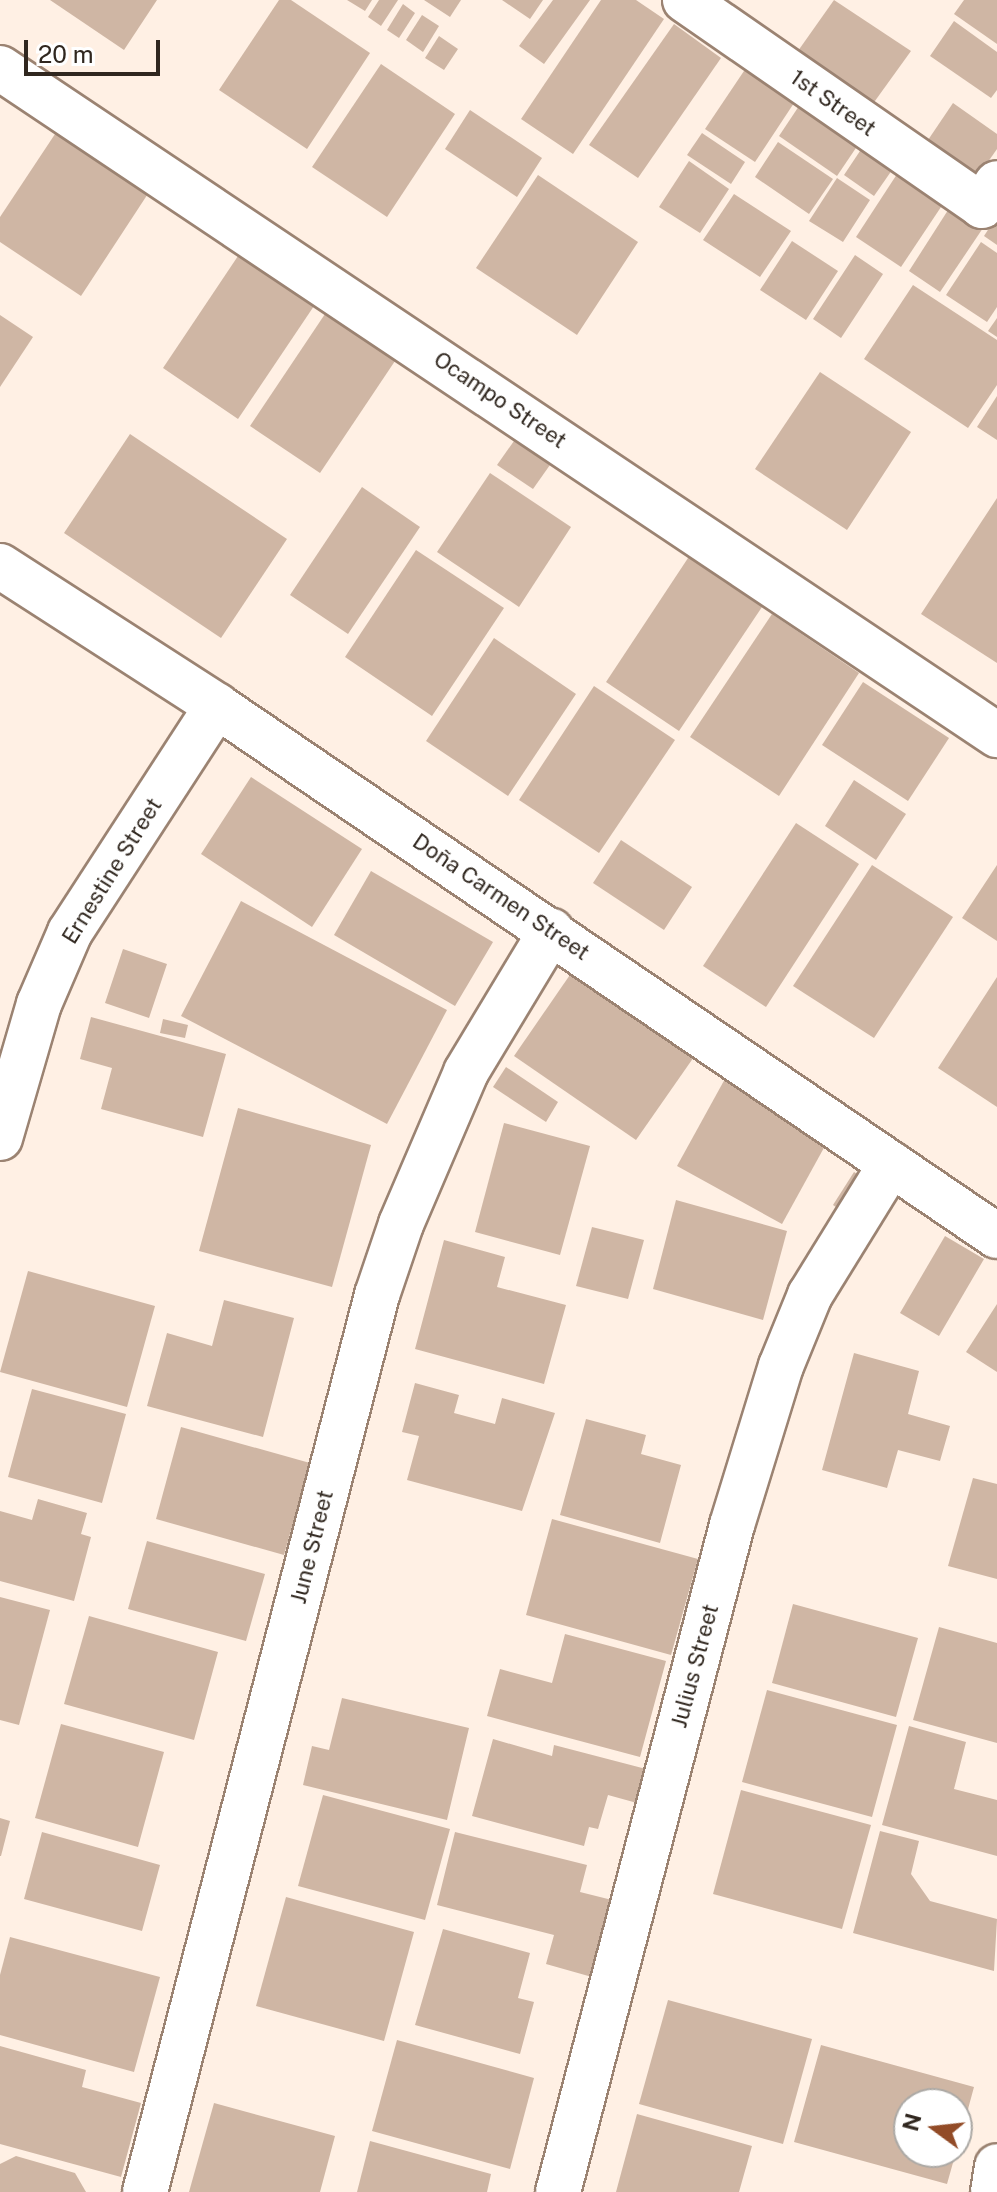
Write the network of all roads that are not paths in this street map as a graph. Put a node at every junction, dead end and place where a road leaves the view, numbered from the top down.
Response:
1 (685, 0) edge
2 (0, 68) edge
3 (989, 194) edge
4 (0, 566) edge
5 (217, 706) junction
6 (997, 735) edge
7 (551, 931) junction
8 (0, 1138) edge
9 (891, 1164) junction
10 (997, 1236) edge
11 (997, 2166) edge
12 (145, 2192) edge
13 (558, 2192) edge
14 (993, 2192) edge

1 - 3 street, 1st Street
2 - 6 street, Ocampo Street
4 - 5 street, Doña Carmen Street
5 - 7 street, Doña Carmen Street
5 - 8 street, Ernestine Street
7 - 9 street, Doña Carmen Street
7 - 12 street, June Street
9 - 10 street, Doña Carmen Street
9 - 13 street, Julius Street
11 - 14 street

